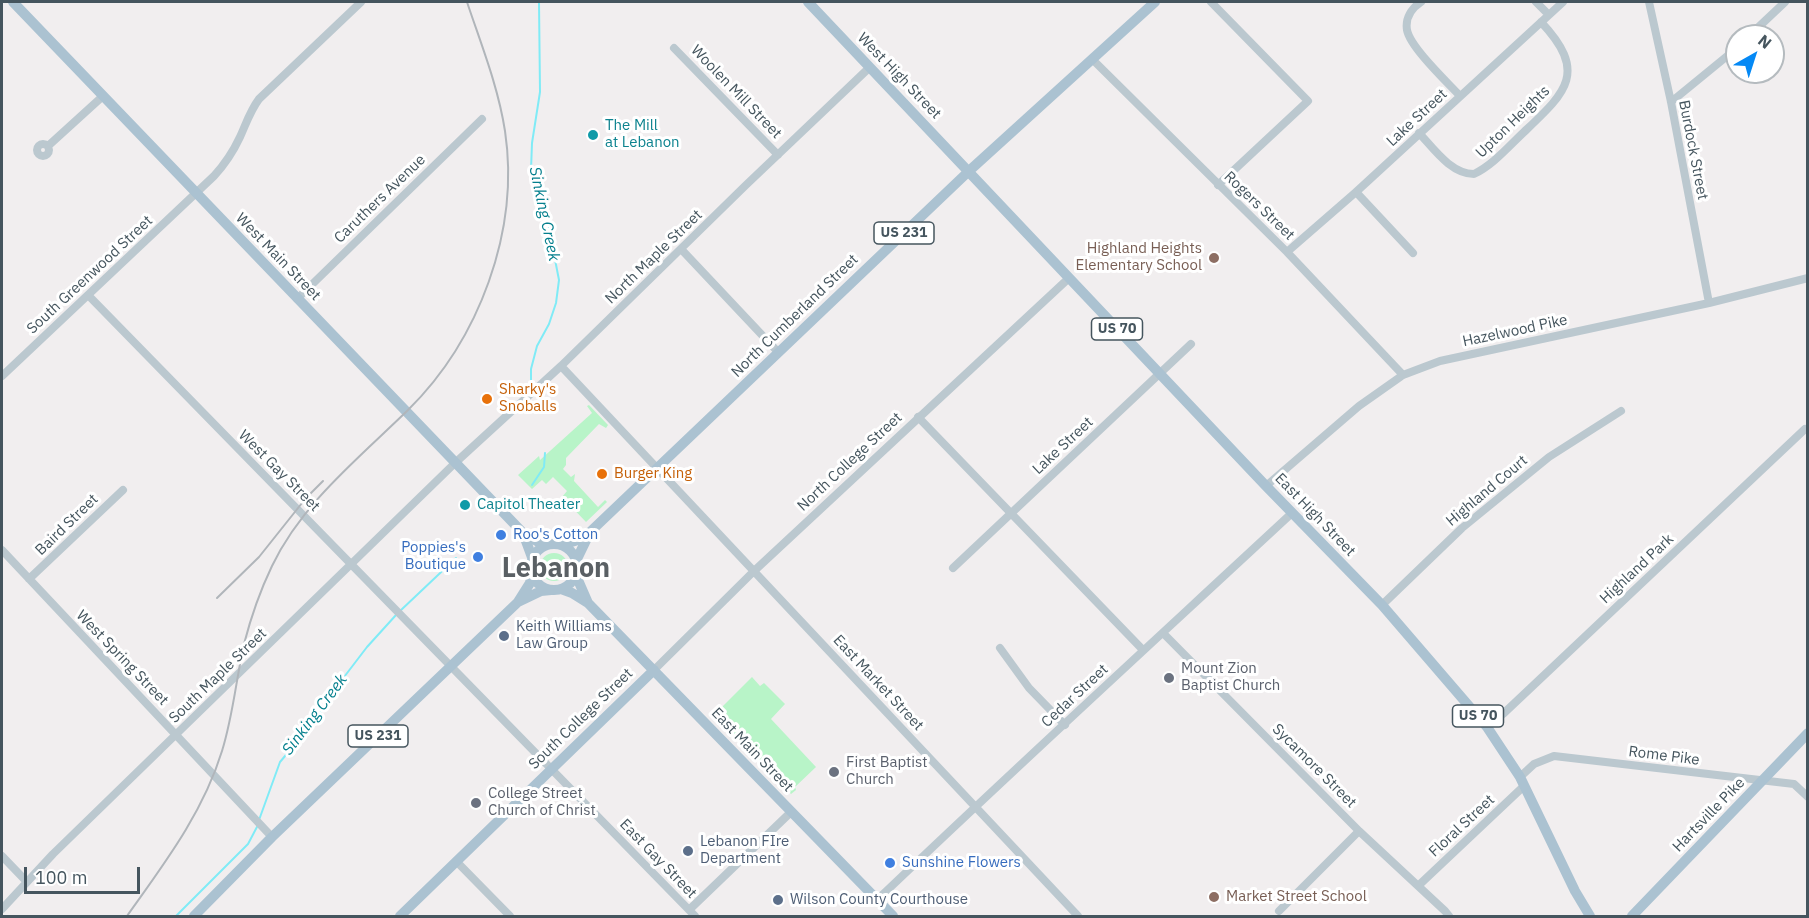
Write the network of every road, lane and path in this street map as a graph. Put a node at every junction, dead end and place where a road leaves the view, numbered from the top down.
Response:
1 (12, 2) edge
2 (361, 2) edge
3 (808, 2) edge
4 (1155, 2) edge
5 (1211, 2) edge
6 (1421, 2) edge
7 (1536, 2) edge
8 (1563, 2) edge
9 (1649, 2) edge
10 (1785, 2) edge
11 (1549, 15) junction
12 (1541, 22) junction
13 (1762, 24) edge
14 (674, 48) dead end
15 (1725, 58) edge
16 (1092, 59) junction
17 (870, 67) junction
18 (103, 96) junction
19 (1460, 96) junction
20 (1671, 102) junction
21 (482, 119) dead end
22 (1419, 133) junction
23 (48, 146) dead end
24 (778, 155) junction
25 (969, 171) junction
26 (1218, 185) junction
27 (1356, 192) junction
28 (196, 193) junction
29 (681, 249) junction
30 (1287, 252) junction
31 (1413, 253) dead end
32 (1069, 278) junction
33 (1808, 278) edge
34 (88, 295) junction
35 (297, 299) junction
36 (1709, 303) junction
37 (1191, 344) dead end
38 (778, 352) junction
39 (561, 366) junction
40 (1160, 374) junction
41 (1403, 375) junction
42 (2, 376) edge
43 (1621, 411) dead end
44 (918, 417) junction
45 (1805, 429) dead end
46 (455, 463) junction
47 (658, 468) junction
48 (1266, 486) junction
49 (123, 490) dead end
50 (1012, 513) junction
51 (1292, 513) junction
52 (590, 532) junction
53 (523, 533) junction
54 (561, 545) junction
55 (545, 546) junction
56 (2, 550) edge
57 (533, 560) junction
58 (352, 565) junction
59 (576, 567) junction
60 (953, 568) dead end
61 (532, 572) junction
62 (753, 572) junction
63 (29, 579) junction
64 (556, 589) junction
65 (518, 602) junction
66 (588, 603) junction
67 (1382, 605) junction
68 (1163, 633) junction
69 (999, 648) dead end
70 (1143, 650) junction
71 (450, 667) junction
72 (654, 670) junction
73 (1065, 725) junction
74 (1487, 727) junction
75 (1808, 733) edge
76 (177, 735) junction
77 (552, 770) junction
78 (1522, 782) junction
79 (1762, 782) junction
80 (1808, 797) edge
81 (975, 806) junction
82 (791, 812) junction
83 (1359, 831) junction
84 (272, 837) junction
85 (2, 856) edge
86 (456, 861) junction
87 (27, 882) junction
88 (1418, 885) junction
89 (877, 900) junction
90 (2, 909) edge
91 (1279, 911) dead end
92 (692, 913) edge
93 (194, 916) edge
94 (400, 916) edge
95 (510, 916) edge
96 (893, 916) edge
97 (1078, 916) edge
98 (1449, 916) edge
99 (1590, 916) edge
100 (1632, 916) edge

1 - 18 main road, West Main Street
2 - 28 street, South Greenwood Street
3 - 17 main road, West High Street / US 70
4 - 16 main road, North Cumberland Street / US 231
5 - 26 street
6 - 19 street
7 - 11 street
8 - 11 street, Lake Street
9 - 20 street, Burdock Street
10 - 13 street
11 - 12 street, Lake Street
12 - 19 street, Lake Street
12 - 22 street, Upton Heights
14 - 24 street, Woolen Mill Street
15 - 20 street
16 - 25 main road, North Cumberland Street / US 231
16 - 26 street, Rogers Street
17 - 24 street, North Maple Street
17 - 25 main road, West High Street / US 70
18 - 23 street
18 - 28 main road, West Main Street
19 - 22 street, Lake Street
20 - 36 street, Burdock Street
21 - 35 street, Caruthers Avenue
22 - 27 street, Lake Street
24 - 29 street, North Maple Street
25 - 32 main road, East High Street / US 70
25 - 38 main road, North Cumberland Street / US 231
26 - 30 street, Rogers Street
27 - 30 street, Lake Street
27 - 31 street
28 - 34 street, South Greenwood Street
28 - 35 main road, West Main Street
29 - 38 street
29 - 39 street, North Maple Street
30 - 41 street, Rogers Street
32 - 40 main road, East High Street / US 70
32 - 44 street, North College Street
33 - 36 street, Hazelwood Pike
34 - 42 street, South Greenwood Street
34 - 58 street, West Gay Street
35 - 46 main road, West Main Street
36 - 41 street, Hazelwood Pike
37 - 40 street, Lake Street
38 - 47 main road, North Cumberland Street / US 231
39 - 46 street, North Maple Street
39 - 47 street, East Market Street
40 - 48 main road, East High Street / US 70
40 - 50 street, Lake Street
41 - 48 street, Hazelwood Pike
43 - 67 street, Highland Court
44 - 50 street
44 - 62 street, North College Street
45 - 74 street, Highland Park
46 - 53 main road, West Main Street
46 - 58 street, South Maple Street
47 - 52 main road, North Cumberland Street / US 231
47 - 62 street, East Market Street
48 - 51 main road, East High Street / US 70
49 - 63 street, Baird Street
50 - 60 street, Lake Street
50 - 70 street
51 - 67 main road, East High Street / US 70
51 - 68 street, Cedar Street
52 - 54 main road, North Cumberland Street / US 231
52 - 59 main road, North Cumberland Street / US 231
53 - 55 main road, West Main Street
53 - 57 main road, West Main Street
54 - 55 main road, US 231
54 - 59 main road
55 - 57 main road
56 - 63 street, West Spring Street
57 - 61 main road, US 231
58 - 71 street, West Gay Street
58 - 76 street, South Maple Street
59 - 64 main road, US 231
59 - 66 main road, East Main Street
61 - 64 main road
61 - 65 main road, US 231
62 - 72 street, North College Street
62 - 81 street, East Market Street
63 - 76 street, West Spring Street
64 - 65 main road
64 - 66 main road, East Main Street
65 - 71 main road, US 231
66 - 72 main road, East Main Street
67 - 74 main road, East High Street / US 70
68 - 70 street, Cedar Street
68 - 83 street, Sycamore Street
69 - 73 street
70 - 73 street, Cedar Street
71 - 77 street, East Gay Street
71 - 84 main road, US 231
72 - 77 main road, South College Street
72 - 82 main road, East Main Street
73 - 81 street, Cedar Street
74 - 78 main road, East High Street / US 70
75 - 79 main road, Hartsville Pike
76 - 84 street, West Spring Street
76 - 87 street, South Maple Street
77 - 86 main road, South College Street
77 - 92 street, East Gay Street
78 - 79 street, Rome Pike
78 - 88 street, Floral Street
78 - 99 main road, East High Street / US 70
79 - 80 street, Rome Pike
79 - 100 main road, Hartsville Pike
81 - 89 street, Cedar Street
81 - 97 street, East Market Street
82 - 89 main road, East Main Street
82 - 92 street
83 - 88 street, Sycamore Street
83 - 91 street
84 - 93 main road, US 231
85 - 87 street
86 - 94 main road, South College Street
86 - 95 street
87 - 90 street, South Maple Street
88 - 98 street, Sycamore Street
89 - 96 main road, East Main Street

